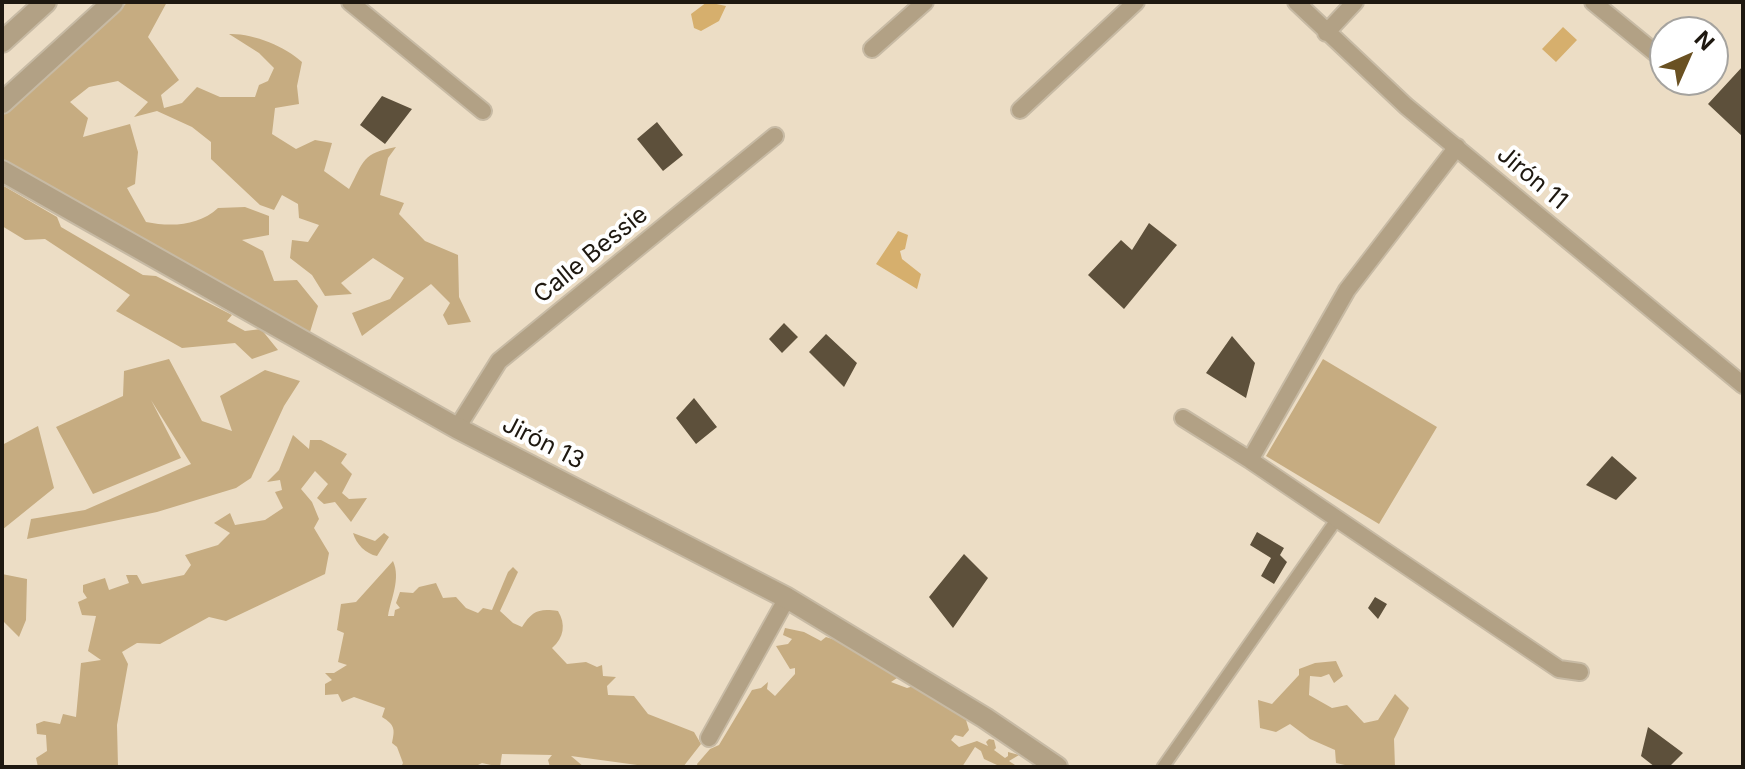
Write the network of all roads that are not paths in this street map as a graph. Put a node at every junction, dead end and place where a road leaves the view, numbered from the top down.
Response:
1 (46, 2) edge
2 (113, 2) edge
3 (350, 2) edge
4 (925, 2) edge
5 (1136, 2) edge
6 (1296, 2) edge
7 (1355, 2) edge
8 (1593, 2) edge
9 (1326, 33) junction
10 (2, 42) edge
11 (1649, 48) edge
12 (872, 49) dead end
13 (2, 103) edge
14 (1020, 110) dead end
15 (483, 111) dead end
16 (775, 136) dead end
17 (1457, 147) junction
18 (2, 171) edge
19 (1743, 385) edge
20 (1183, 418) dead end
21 (457, 428) junction
22 (1250, 460) junction
23 (1337, 519) junction
24 (787, 598) junction
25 (1580, 672) dead end
26 (709, 738) dead end
27 (1057, 767) edge
28 (1163, 767) edge

1 - 10 street
2 - 13 street
3 - 15 street
4 - 12 street
5 - 14 street
6 - 9 street, Jirón 11
7 - 9 street
8 - 11 street
9 - 17 street, Jirón 11
16 - 21 street, Calle Bessie
17 - 19 street, Jirón 11
17 - 22 street
18 - 21 street, Jirón 13
20 - 22 street
21 - 24 street, Jirón 13
22 - 23 street
23 - 25 street
23 - 28 street
24 - 26 street
24 - 27 street, Jirón 13

